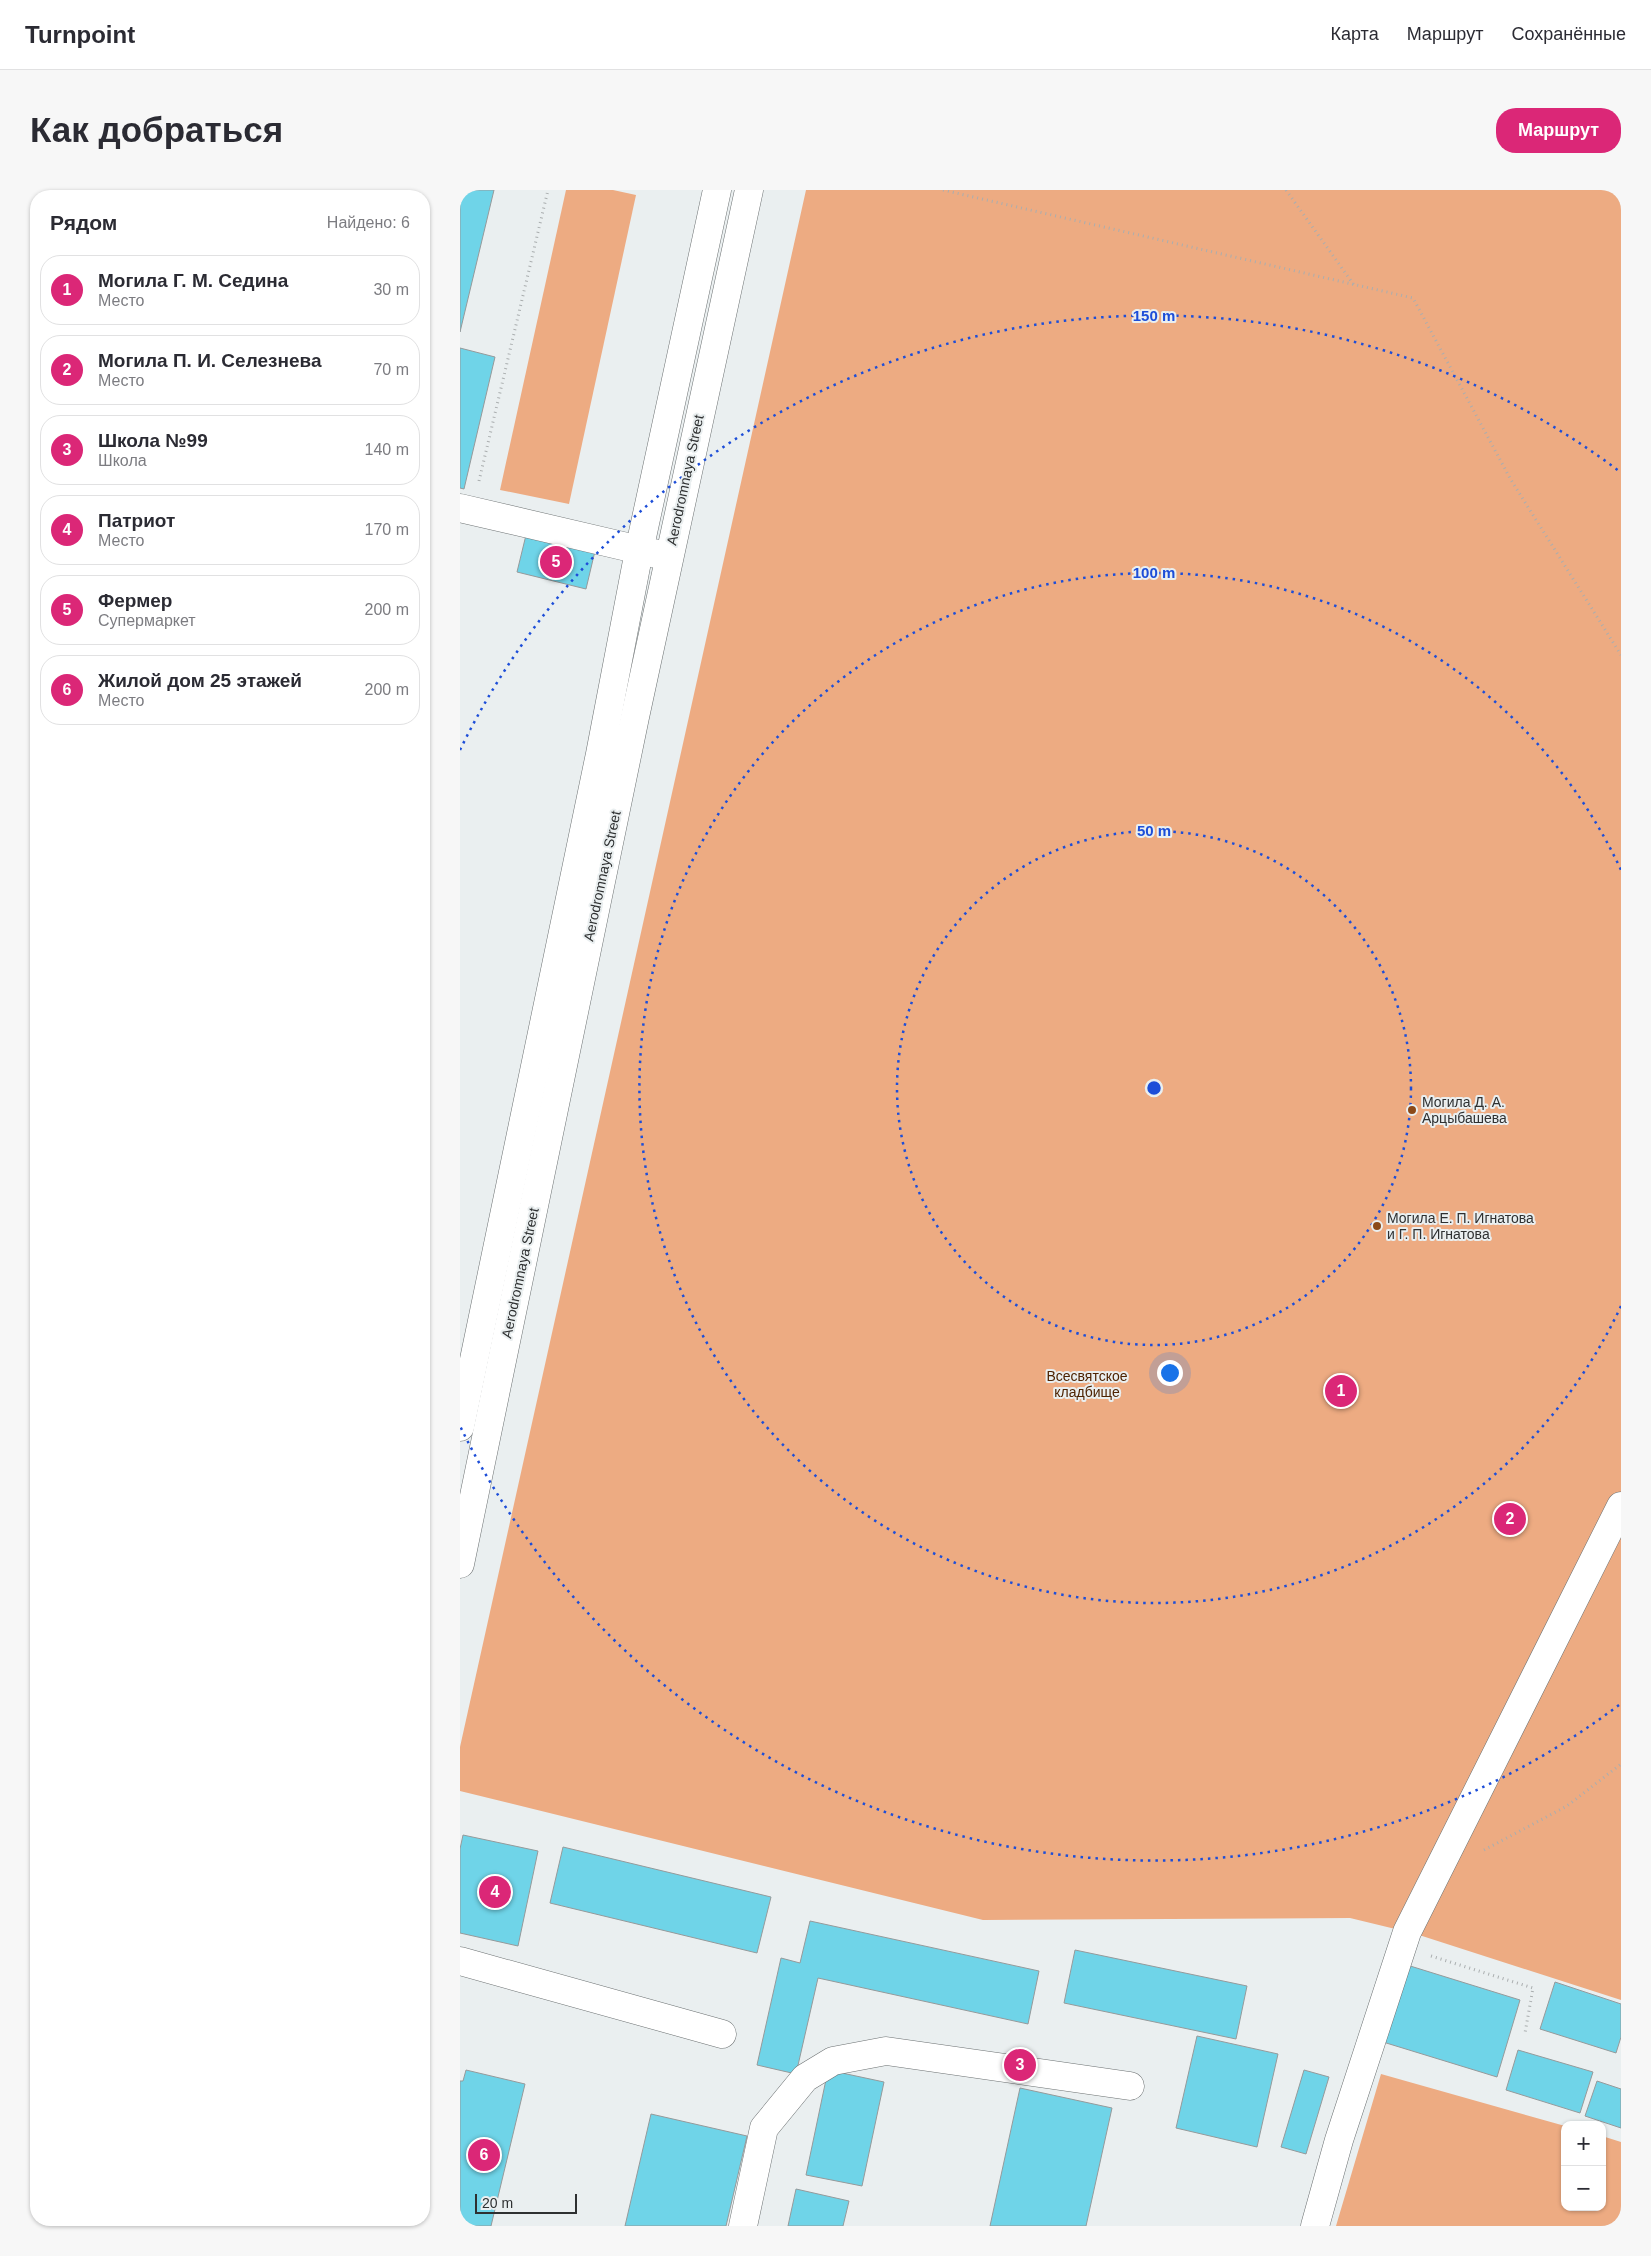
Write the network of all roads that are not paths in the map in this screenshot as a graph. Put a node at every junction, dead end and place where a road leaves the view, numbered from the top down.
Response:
1 (716, 190) edge
2 (748, 190) edge
3 (466, 509) edge
4 (639, 550) junction
5 (668, 557) junction
6 (460, 1426) edge
7 (1621, 1506) edge
8 (460, 1564) edge
9 (460, 1961) edge
10 (722, 2034) dead end
11 (1130, 2086) dead end
12 (743, 2226) edge
13 (1315, 2226) edge

1 - 4 street, Aerodromnaya Street
2 - 5 street, Aerodromnaya Street
3 - 4 street
4 - 5 street
4 - 6 street, Aerodromnaya Street
5 - 8 street, Aerodromnaya Street
7 - 13 street
9 - 10 street
11 - 12 street

